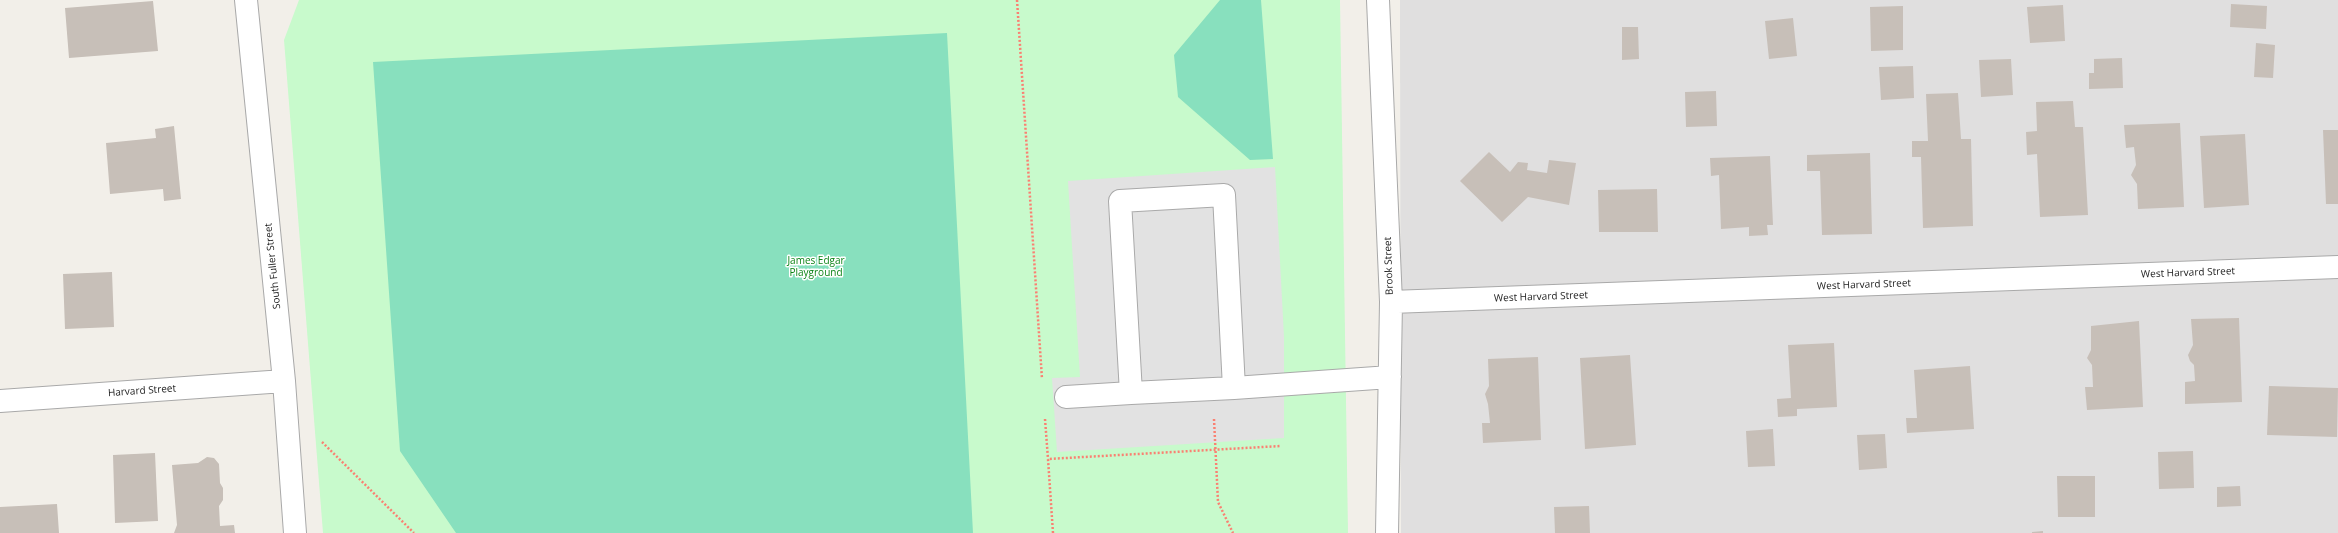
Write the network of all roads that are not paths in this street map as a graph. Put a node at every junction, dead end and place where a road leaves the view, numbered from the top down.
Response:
1 (246, 0) edge
2 (1378, 0) edge
3 (2338, 267) edge
4 (1391, 302) junction
5 (1390, 377) junction
6 (284, 381) junction
7 (1234, 388) junction
8 (1131, 393) junction
9 (1066, 397) dead end
10 (0, 400) edge
11 (295, 533) edge
12 (1388, 533) edge

1 - 6 street, South Fuller Street
2 - 4 street, Brook Street
3 - 4 street, West Harvard Street
4 - 5 street, Brook Street
5 - 7 street
5 - 12 street, Brook Street
6 - 10 street, Harvard Street
6 - 11 street, South Fuller Street
7 - 8 street
7 - 8 street
8 - 9 street

